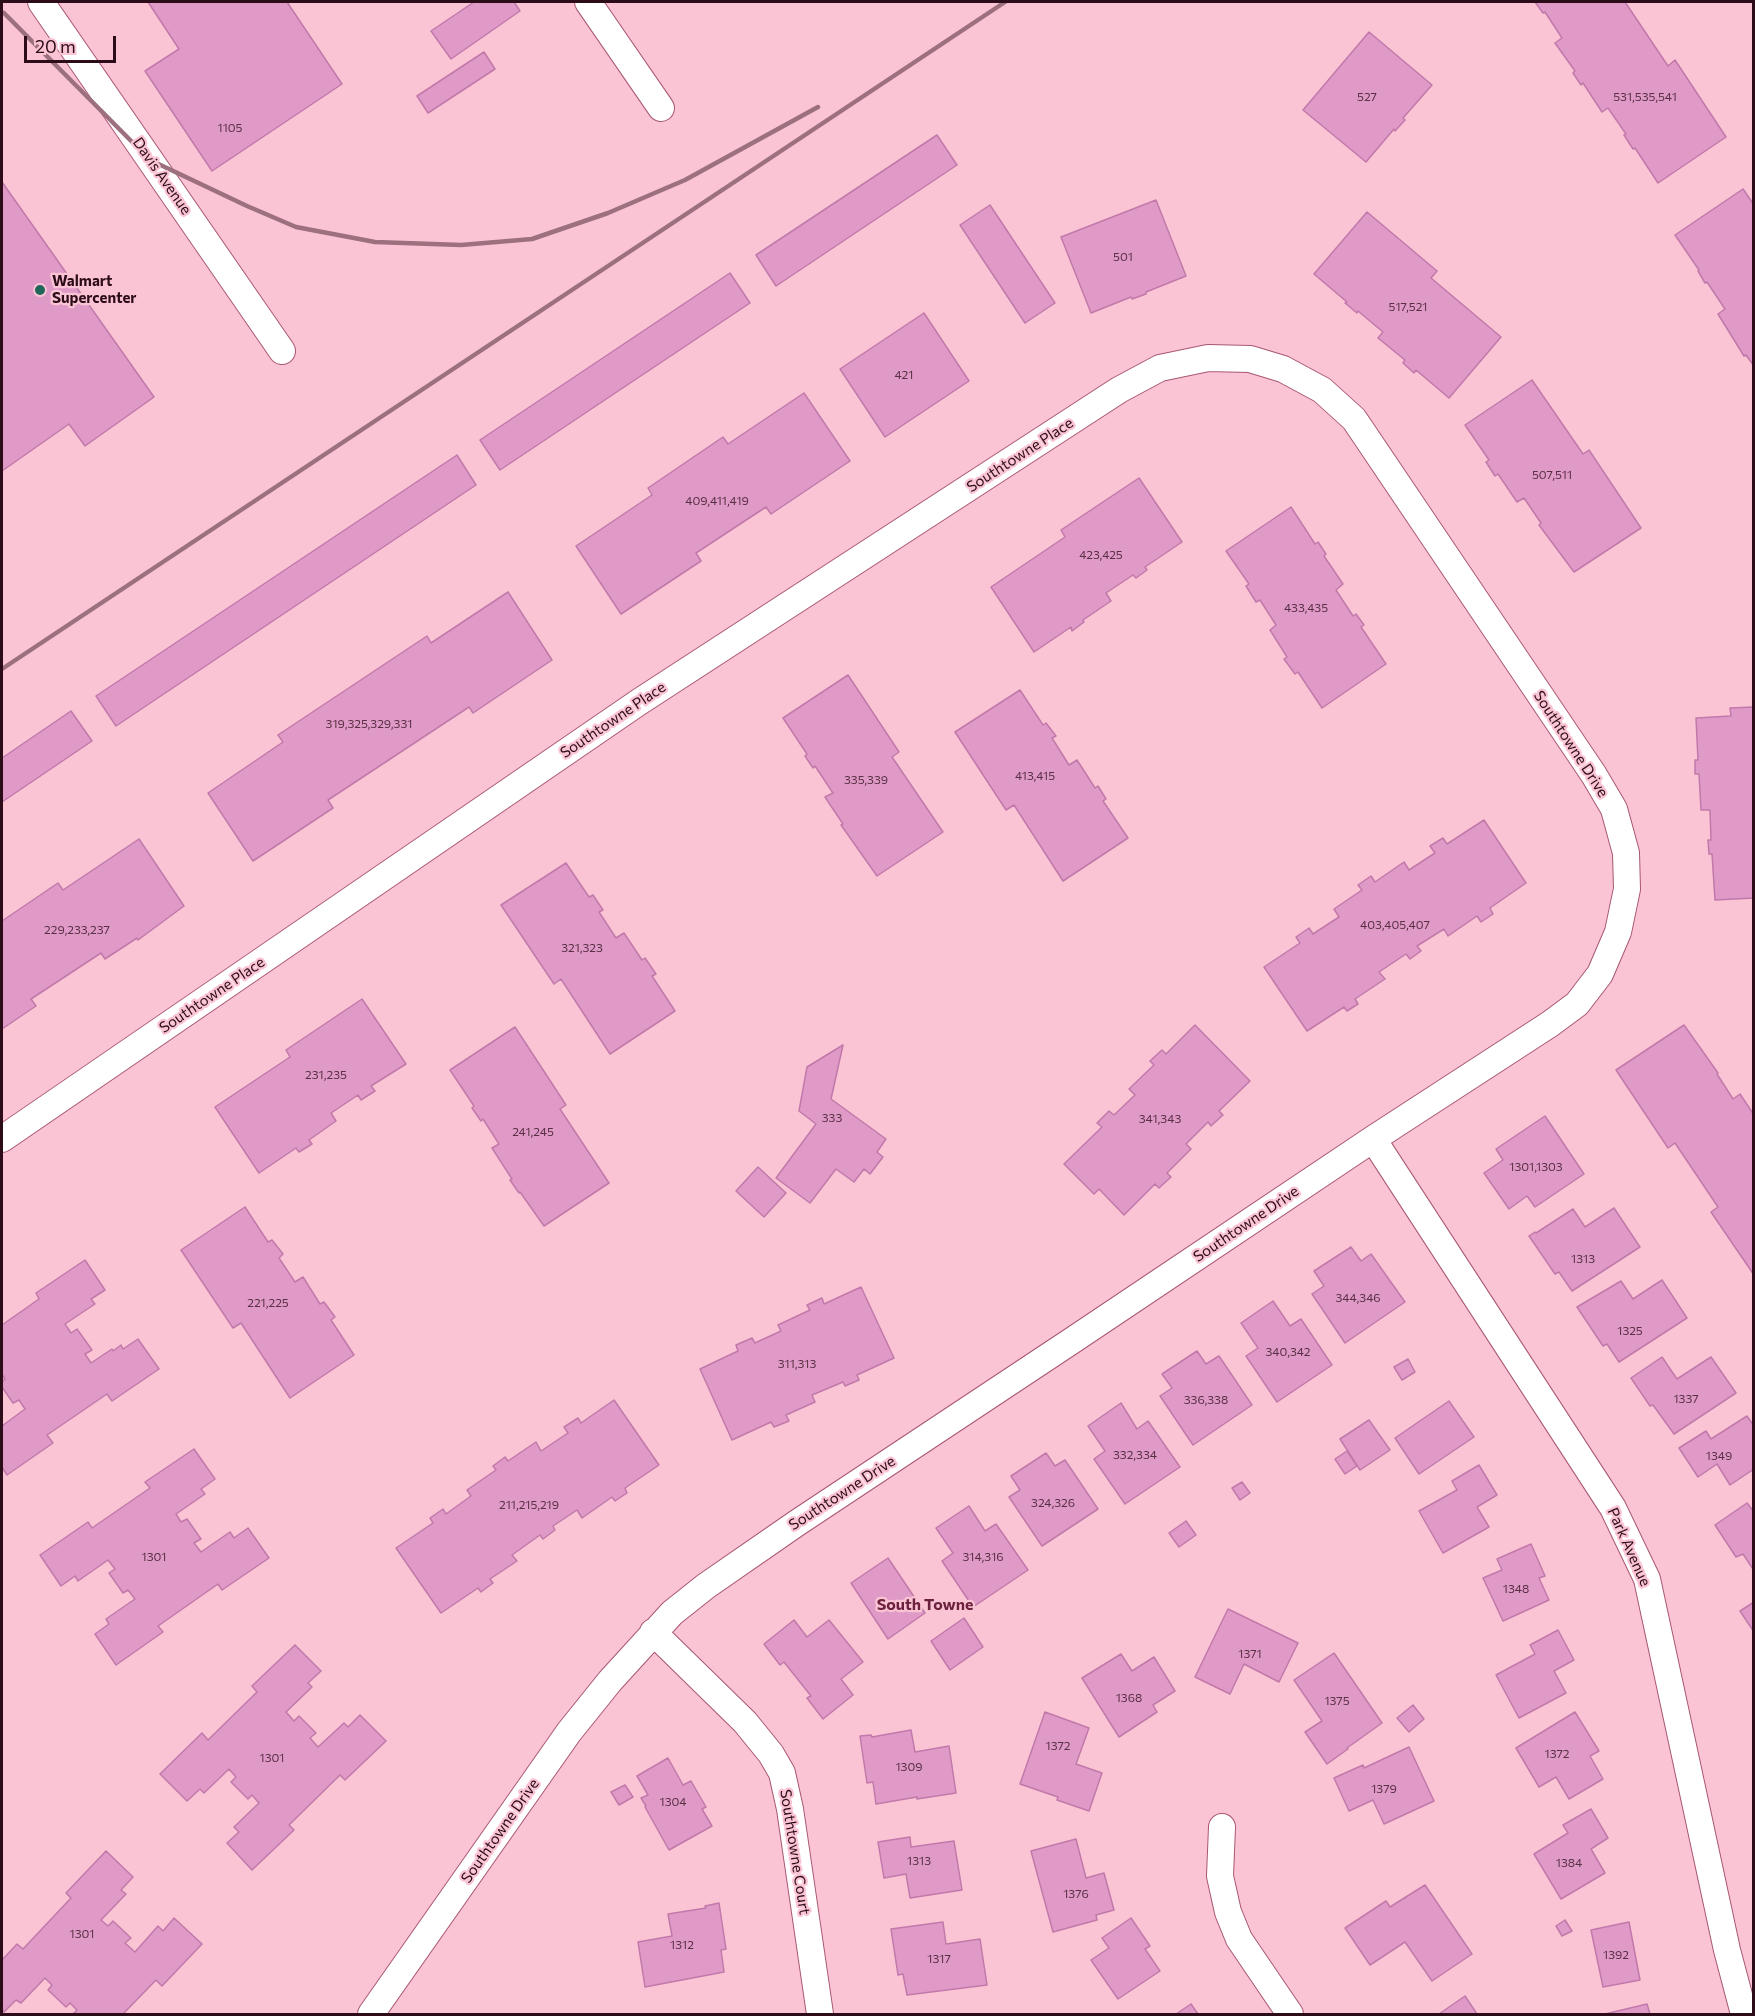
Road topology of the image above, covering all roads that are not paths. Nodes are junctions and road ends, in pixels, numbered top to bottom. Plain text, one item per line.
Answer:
1 (41, 2) edge
2 (588, 2) edge
3 (662, 108) dead end
4 (282, 351) dead end
5 (1250, 359) joint
6 (2, 1139) edge
7 (1373, 1139) junction
8 (653, 1632) junction
9 (1222, 1827) dead end
10 (371, 2014) edge
11 (820, 2014) edge
12 (1290, 2014) edge
13 (1744, 2014) edge

1 - 4 street, Davis Avenue
2 - 3 street
5 - 6 street, Southtowne Place
5 - 7 street, Southtowne Drive
7 - 8 street, Southtowne Drive
7 - 13 street, Park Avenue
8 - 10 street, Southtowne Drive
8 - 11 street, Southtowne Court
9 - 12 street

